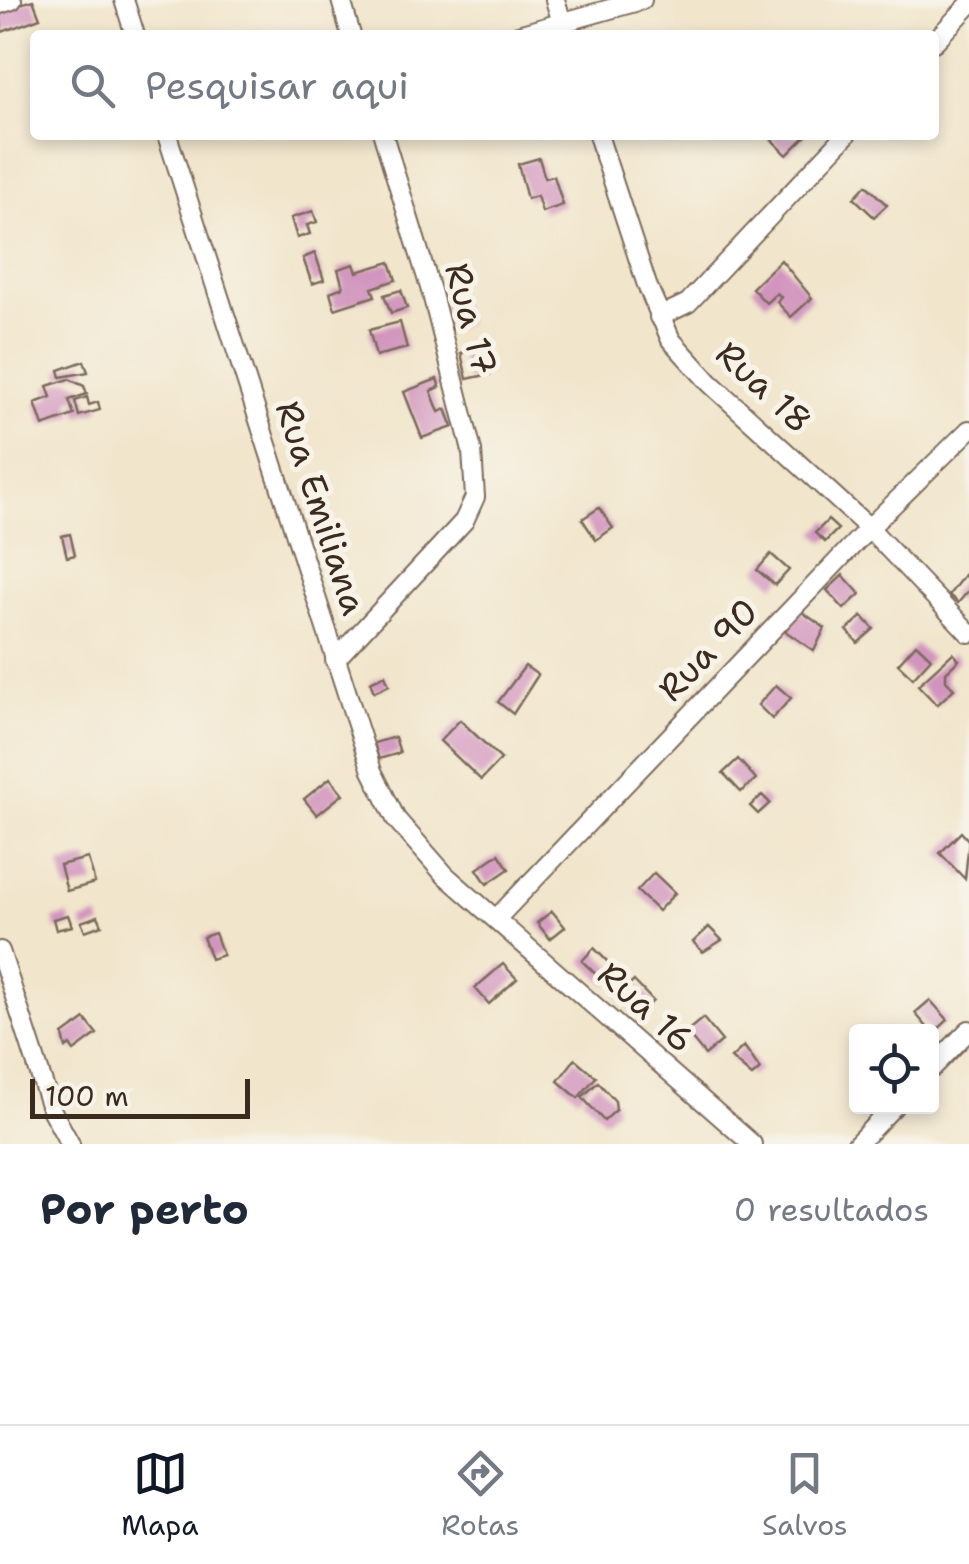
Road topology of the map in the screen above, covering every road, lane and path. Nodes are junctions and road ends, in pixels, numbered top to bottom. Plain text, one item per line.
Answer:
1 (12, 0) edge
2 (124, 0) edge
3 (340, 0) edge
4 (555, 0) edge
5 (642, 0) edge
6 (0, 4) edge
7 (969, 5) edge
8 (564, 28) edge
9 (133, 30) edge
10 (350, 30) edge
11 (939, 37) edge
12 (169, 140) edge
13 (384, 140) edge
14 (600, 140) edge
15 (841, 140) edge
16 (659, 317) junction
17 (969, 430) edge
18 (869, 528) junction
19 (969, 633) edge
20 (335, 660) junction
21 (497, 918) junction
22 (0, 951) edge
23 (969, 1030) edge
24 (939, 1061) edge
25 (886, 1114) edge
26 (70, 1144) edge
27 (752, 1144) edge
28 (857, 1144) edge

1 - 6 street
2 - 9 street
3 - 10 street
4 - 8 street
5 - 8 street
7 - 11 street
12 - 20 street, Rua Emiliana
13 - 20 street, Rua 17
14 - 16 street, Rua 18
15 - 16 street
16 - 18 street, Rua 18
17 - 18 street, Rua 90
18 - 19 street, Rua 18
18 - 21 street, Rua 90
20 - 21 street, Rua Emiliana
21 - 27 street, Rua 16
22 - 26 street
23 - 24 street
25 - 28 street

